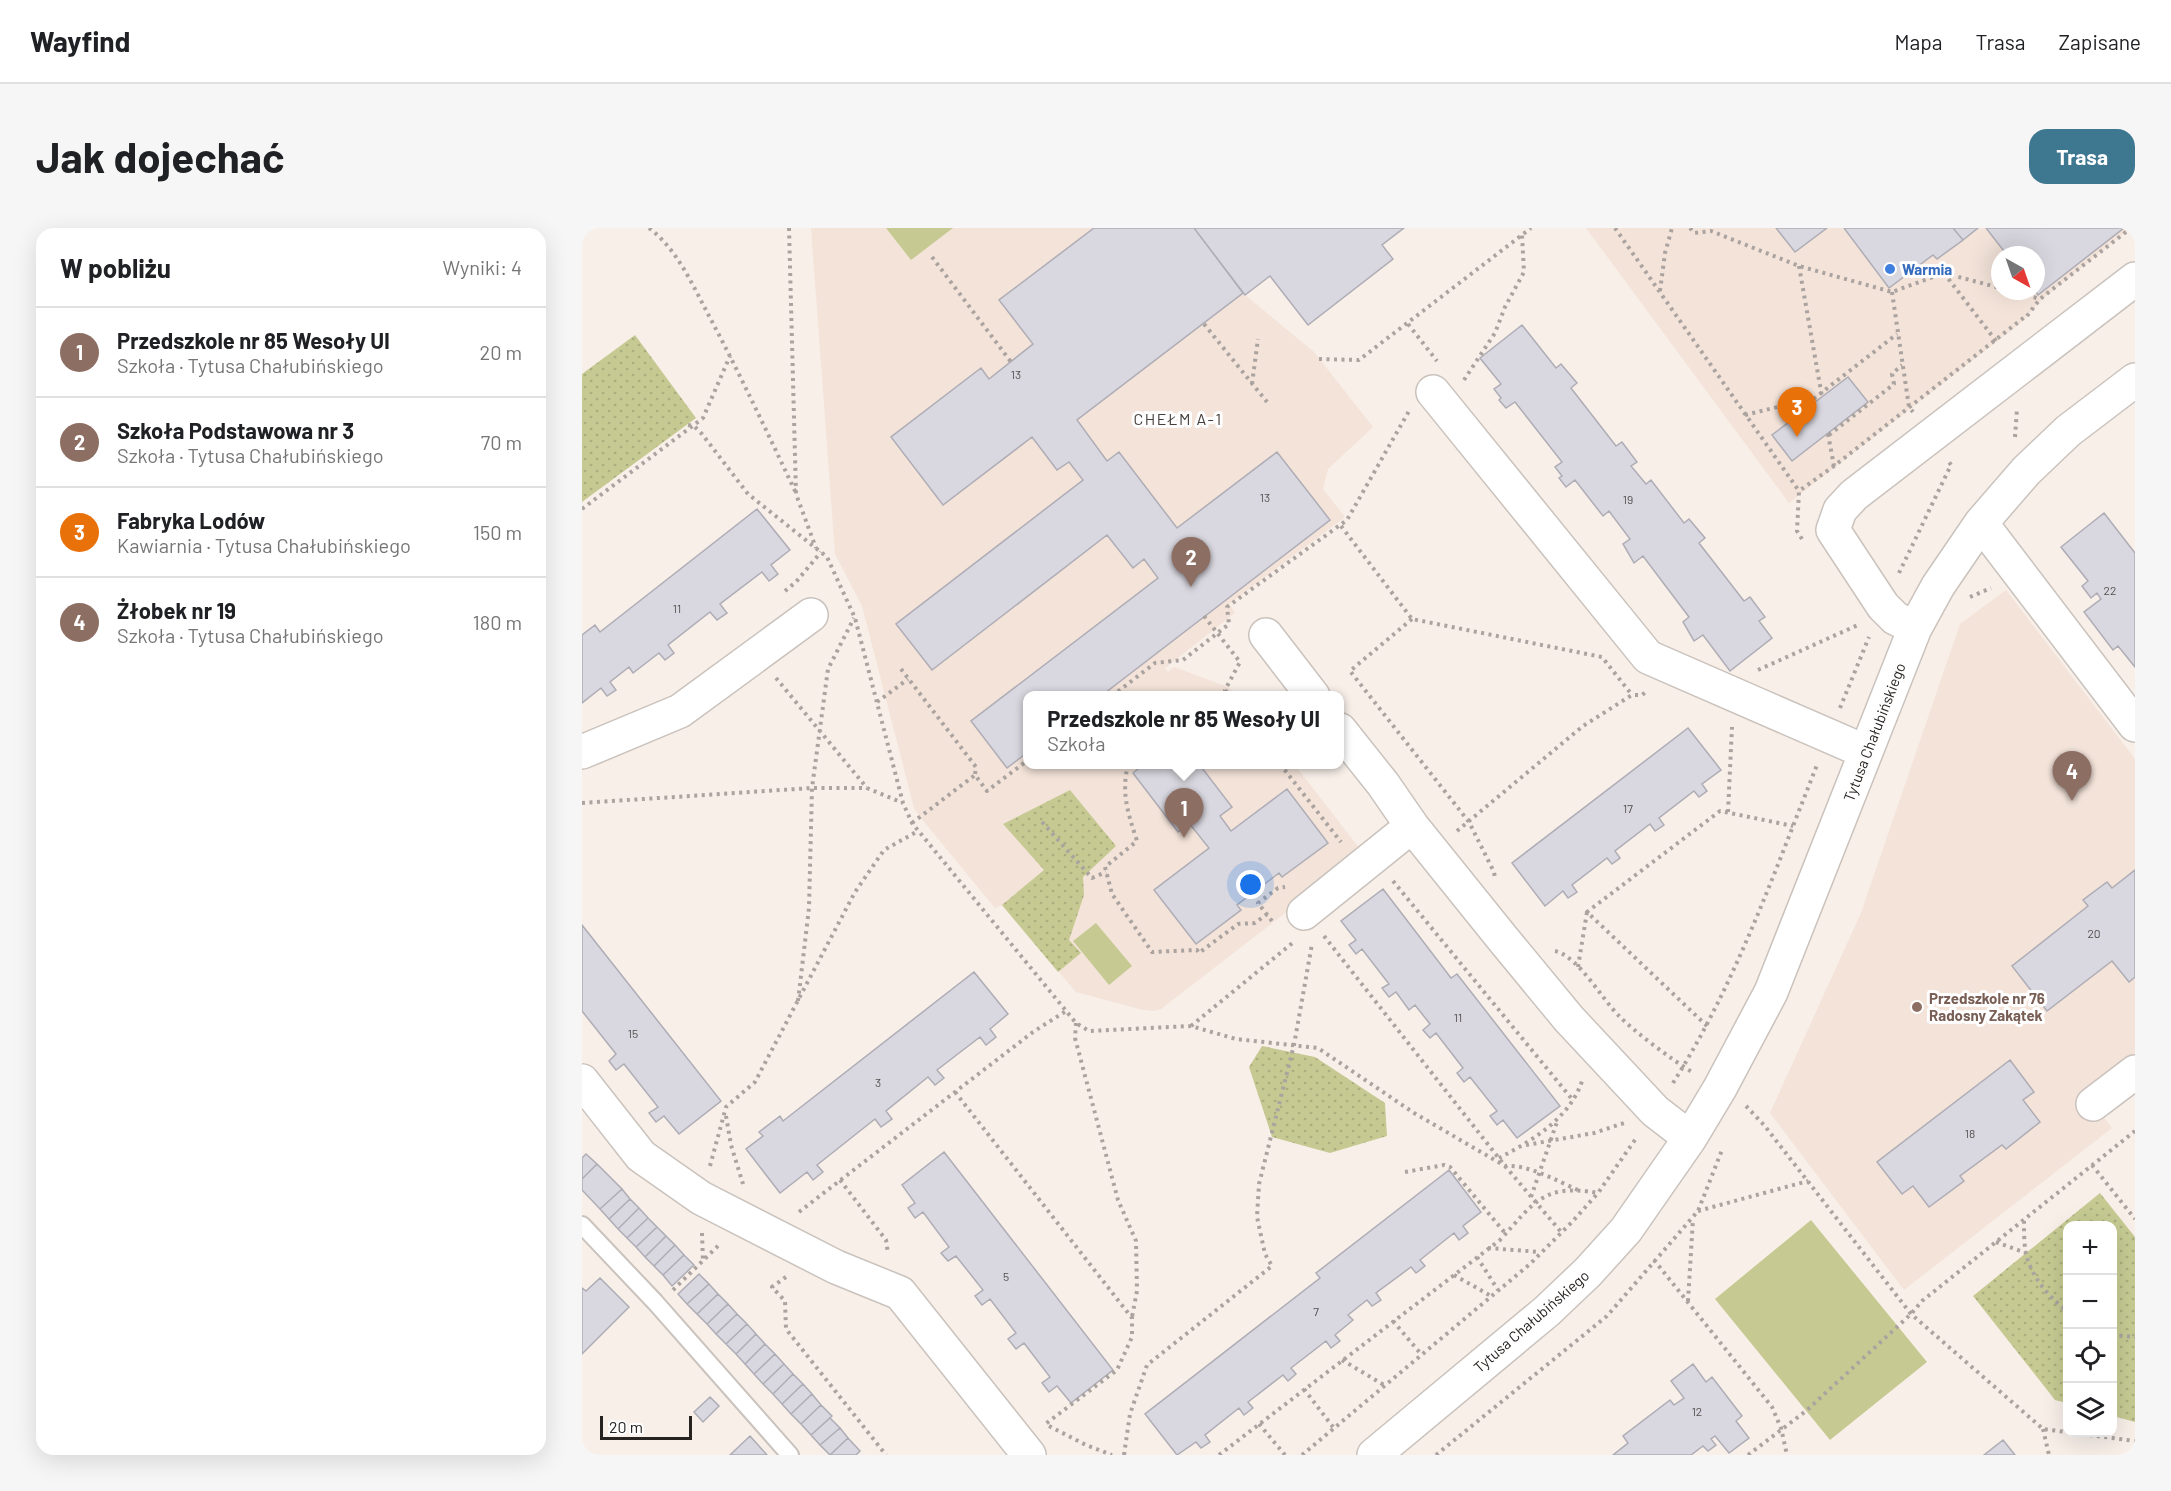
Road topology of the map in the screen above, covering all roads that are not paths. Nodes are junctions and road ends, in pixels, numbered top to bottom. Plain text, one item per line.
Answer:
1 (2135, 279) edge
2 (2135, 380) edge
3 (1446, 390) road end
4 (1981, 523) junction
5 (811, 615) dead end
6 (1915, 628) junction
7 (1266, 635) dead end
8 (1309, 691) edge
9 (2135, 725) edge
10 (1344, 735) edge
11 (582, 752) edge
12 (1866, 752) junction
13 (1412, 826) junction
14 (1300, 919) road end
15 (2135, 1071) edge
16 (582, 1081) edge
17 (2093, 1104) dead end
18 (1690, 1138) junction
19 (582, 1225) edge
20 (1024, 1449) edge
21 (790, 1455) edge
22 (1374, 1455) edge

1 - 6 street
2 - 4 street, Tytusa Chałubińskiego
3 - 12 street
4 - 6 street, Tytusa Chałubińskiego
4 - 9 street
5 - 11 street
6 - 12 street, Tytusa Chałubińskiego
7 - 8 street
10 - 13 street
12 - 18 street, Tytusa Chałubińskiego
13 - 14 street
13 - 18 street
15 - 17 street
16 - 20 street
18 - 22 street, Tytusa Chałubińskiego
19 - 21 lane

